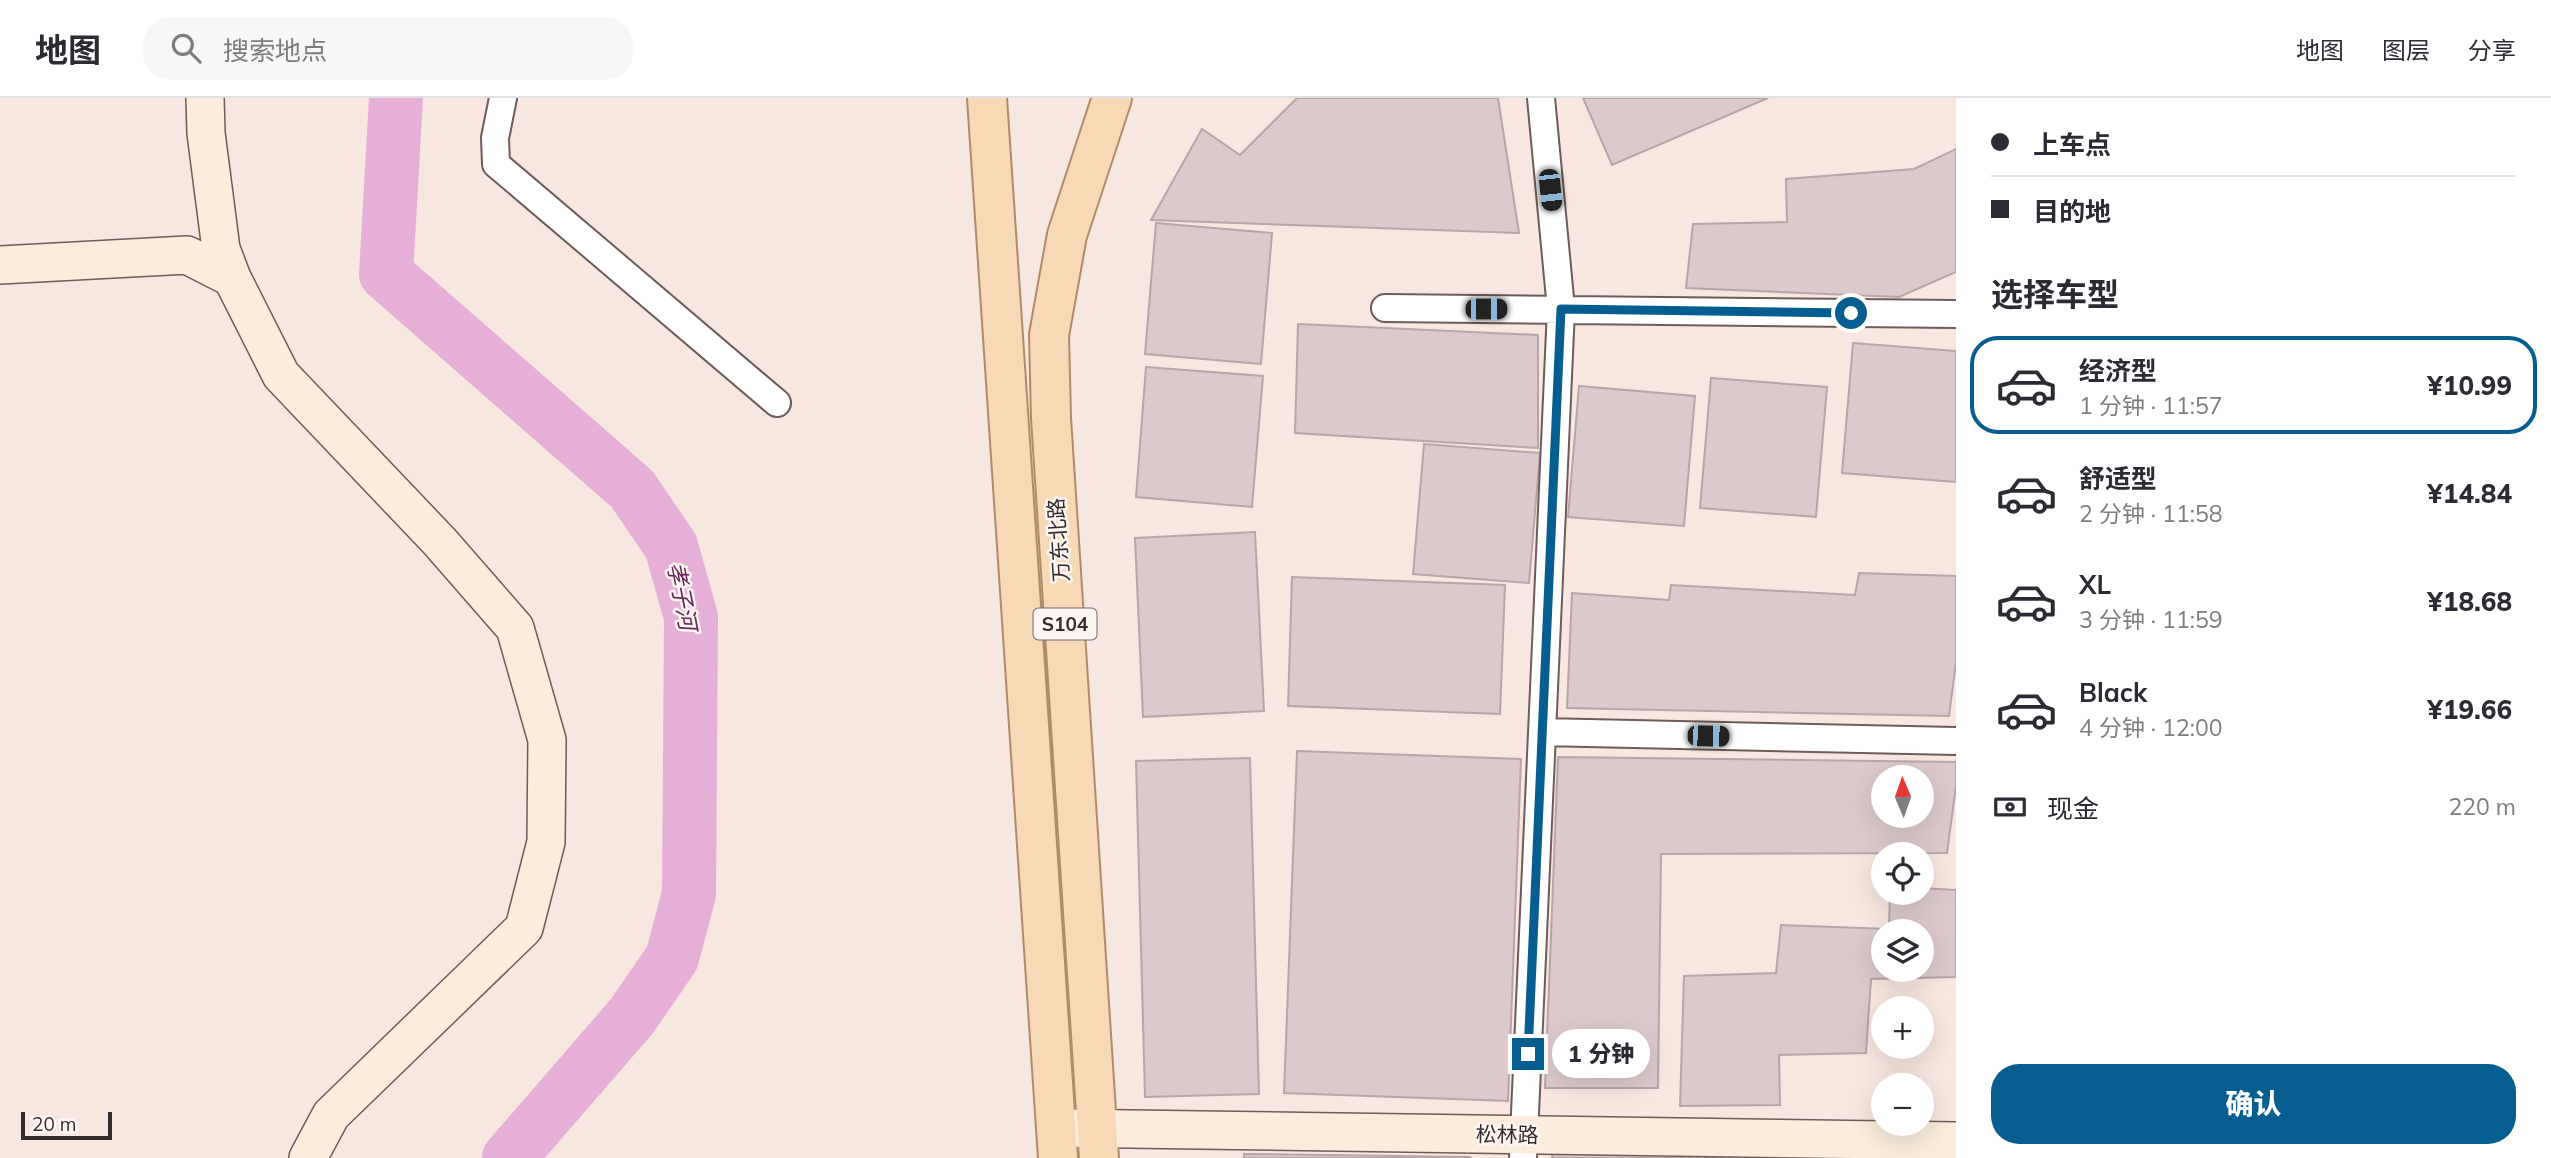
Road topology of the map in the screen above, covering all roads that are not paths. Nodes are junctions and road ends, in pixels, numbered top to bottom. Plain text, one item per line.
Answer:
1 (205, 98) edge
2 (503, 98) edge
3 (987, 98) edge
4 (1112, 98) edge
5 (1541, 98) edge
6 (0, 265) edge
7 (232, 278) junction
8 (1385, 308) dead end
9 (1561, 309) junction
10 (1956, 314) edge
11 (777, 403) dead end
12 (1542, 732) junction
13 (1956, 741) edge
14 (1956, 1141) edge
15 (1058, 1143) edge
16 (1099, 1143) edge
17 (1524, 1146) edge
18 (308, 1158) edge

1 - 7 street
2 - 11 street
3 - 15 main road, 万东北路 / S104
4 - 16 main road, 万东北路 / S104
5 - 9 street
6 - 7 street
7 - 18 street
8 - 9 street
9 - 10 street
9 - 12 street
12 - 13 street
12 - 17 street
14 - 17 street, 松林路
15 - 16 street, 松林路
16 - 17 street, 松林路

